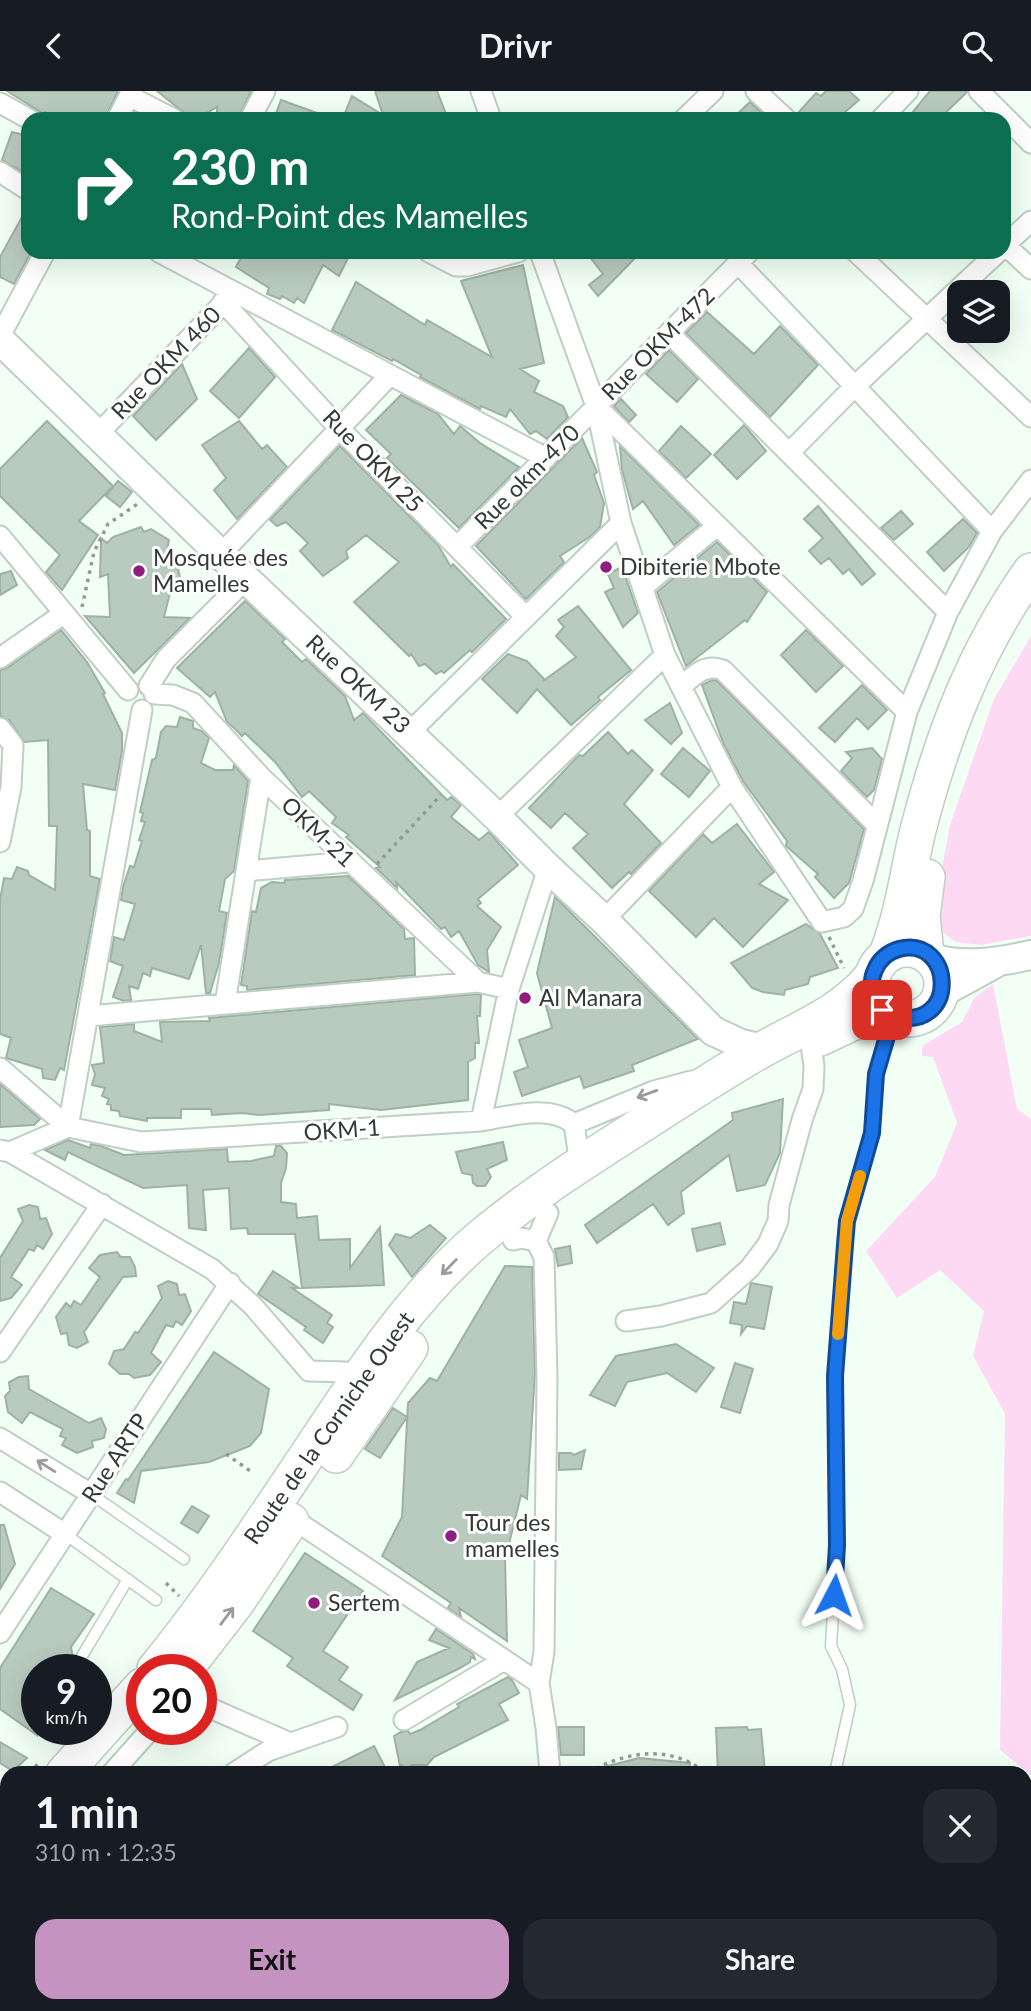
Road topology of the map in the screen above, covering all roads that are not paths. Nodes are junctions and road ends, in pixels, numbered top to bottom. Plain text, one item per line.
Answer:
1 (265, 91) edge
2 (481, 91) edge
3 (713, 91) edge
4 (755, 91) edge
5 (908, 91) edge
6 (979, 91) edge
7 (130, 93) edge
8 (0, 103) edge
9 (120, 112) edge
10 (161, 112) edge
11 (254, 112) edge
12 (488, 112) edge
13 (691, 112) edge
14 (778, 112) edge
15 (888, 112) edge
16 (1000, 112) edge
17 (21, 115) edge
18 (1011, 123) edge
19 (1031, 143) edge
20 (0, 172) edge
21 (21, 186) edge
22 (1031, 221) edge
23 (1011, 240) edge
24 (1011, 253) edge
25 (42, 259) edge
26 (170, 259) edge
27 (442, 259) edge
28 (492, 259) edge
29 (543, 259) edge
30 (742, 259) edge
31 (746, 259) edge
32 (863, 259) edge
33 (991, 259) edge
34 (1031, 269) edge
35 (229, 297) junction
36 (927, 320) junction
37 (669, 333) junction
38 (0, 338) edge
39 (390, 375) junction
40 (855, 386) junction
41 (596, 407) junction
42 (1031, 417) edge
43 (340, 429) junction
44 (97, 434) junction
45 (789, 453) junction
46 (546, 458) junction
47 (1031, 480) edge
48 (621, 523) junction
49 (717, 526) junction
50 (992, 531) junction
51 (0, 536) edge
52 (457, 547) junction
53 (221, 554) junction
54 (1031, 571) edge
55 (246, 579) junction
56 (643, 587) junction
57 (1031, 604) edge
58 (948, 612) junction
59 (526, 617) junction
60 (67, 619) junction
61 (665, 655) junction
62 (0, 659) edge
63 (681, 687) junction
64 (128, 690) junction
65 (151, 690) junction
66 (142, 710) junction
67 (907, 712) junction
68 (0, 728) edge
69 (409, 733) junction
70 (261, 777) junction
71 (5, 786) edge
72 (732, 787) junction
73 (497, 817) junction
74 (876, 824) junction
75 (0, 842) edge
76 (348, 862) junction
77 (548, 869) junction
78 (246, 871) junction
79 (604, 920) junction
80 (1031, 955) edge
81 (929, 956) junction
82 (997, 963) junction
83 (870, 976) junction
84 (478, 982) junction
85 (509, 989) junction
86 (941, 993) junction
87 (225, 1004) junction
88 (89, 1016) junction
89 (893, 1016) junction
90 (713, 1031) junction
91 (811, 1045) junction
92 (764, 1049) junction
93 (0, 1067) edge
94 (706, 1083) junction
95 (481, 1121) junction
96 (574, 1124) junction
97 (68, 1127) junction
98 (5, 1151) edge
99 (580, 1164) junction
100 (102, 1204) junction
101 (532, 1231) junction
102 (230, 1283) junction
103 (626, 1321) dead end
104 (0, 1352) edge
105 (356, 1382) junction
106 (0, 1438) edge
107 (0, 1492) edge
108 (91, 1494) junction
109 (293, 1519) junction
110 (65, 1534) junction
111 (184, 1559) dead end
112 (128, 1579) junction
113 (156, 1599) dead end
114 (0, 1633) edge
115 (83, 1654) edge
116 (166, 1654) edge
117 (197, 1654) edge
118 (504, 1660) junction
119 (539, 1683) junction
120 (126, 1704) edge
121 (217, 1711) edge
122 (404, 1720) dead end
123 (337, 1727) dead end
124 (126, 1737) edge
125 (290, 1743) junction
126 (137, 1745) edge
127 (70, 1766) edge
128 (98, 1766) edge
129 (118, 1766) edge
130 (245, 1766) edge
131 (550, 1766) edge
132 (837, 1766) edge

1 - 11 street
2 - 12 street
3 - 13 street
4 - 14 street
5 - 15 street
6 - 16 street
7 - 9 street
7 - 10 street
8 - 17 street
18 - 19 street
20 - 21 street
22 - 23 street
24 - 34 street
25 - 38 street
26 - 35 street
27 - 28 street
29 - 41 street
30 - 37 street, Rue OKM-472
31 - 40 street
32 - 36 street
33 - 36 street
35 - 39 street
35 - 43 street, Rue OKM 25
35 - 44 street, Rue OKM 460
36 - 40 street
36 - 42 street
37 - 41 street, Rue OKM-472
37 - 45 street
38 - 44 street, Rue OKM 23
39 - 43 street
39 - 46 street
40 - 45 street
40 - 50 street
41 - 46 street, Rue okm-470
41 - 48 street
41 - 49 street
43 - 52 street, Rue OKM 25
43 - 53 street
44 - 53 street, Rue OKM 23
45 - 58 street
46 - 52 street, Rue okm-470
47 - 50 street
48 - 56 street
48 - 59 street
49 - 56 street
49 - 67 street
50 - 58 street
51 - 60 street
52 - 59 street, Rue OKM 25
53 - 55 street, Rue OKM 23
54 - 83 highway
55 - 65 street
55 - 69 street, Rue OKM 23
56 - 61 street
57 - 81 highway
58 - 67 street
59 - 69 street
60 - 62 street
60 - 64 street
61 - 63 street
61 - 73 street
63 - 72 street
63 - 74 street
64 - 65 street
64 - 66 street
65 - 66 street
65 - 70 street, OKM-21
66 - 88 street
67 - 74 street
68 - 71 street
69 - 73 street, Rue OKM 23
70 - 76 street, OKM-21
70 - 78 street
71 - 75 street
72 - 74 street
72 - 79 street
73 - 77 street, Rue OKM 23
76 - 78 street
76 - 84 street, OKM-21
77 - 79 street, Rue OKM 23
77 - 85 street
78 - 87 street
79 - 90 street, Rue OKM 23
80 - 82 street
81 - 82 street
81 - 83 highway
81 - 86 highway
82 - 86 street
83 - 89 highway
83 - 92 highway, Route de la Corniche Ouest
84 - 85 street
84 - 87 street
85 - 95 street
86 - 89 highway
87 - 88 street
88 - 97 street
89 - 91 highway, Route de la Corniche Ouest
89 - 132 lane
90 - 92 street
90 - 94 street
91 - 101 highway, Route de la Corniche Ouest
91 - 103 street
92 - 94 highway, Route de la Corniche Ouest
93 - 97 street
94 -> 96 street
94 - 99 highway, Route de la Corniche Ouest
95 - 96 street, OKM-1
95 - 97 street, OKM-1
96 - 99 street
97 - 98 street
98 - 100 street
99 -> 105 highway, Route de la Corniche Ouest
100 - 102 street
100 - 104 street
101 - 109 highway, Route de la Corniche Ouest
101 - 119 street
102 - 105 street
102 - 108 street, Rue ARTP
105 - 116 highway, Route de la Corniche Ouest
108 -> 106 street
107 - 110 street
108 - 110 street, Rue ARTP
108 - 111 lane
117 -> 109 highway, Route de la Corniche Ouest
109 - 118 street
110 - 112 lane
110 - 114 street, Rue ARTP
112 - 113 lane
112 - 115 lane
118 - 119 street
118 - 122 street
119 - 131 street
120 - 127 highway
121 - 125 street
123 - 125 street
124 - 128 highway
125 - 130 street
126 - 129 street

